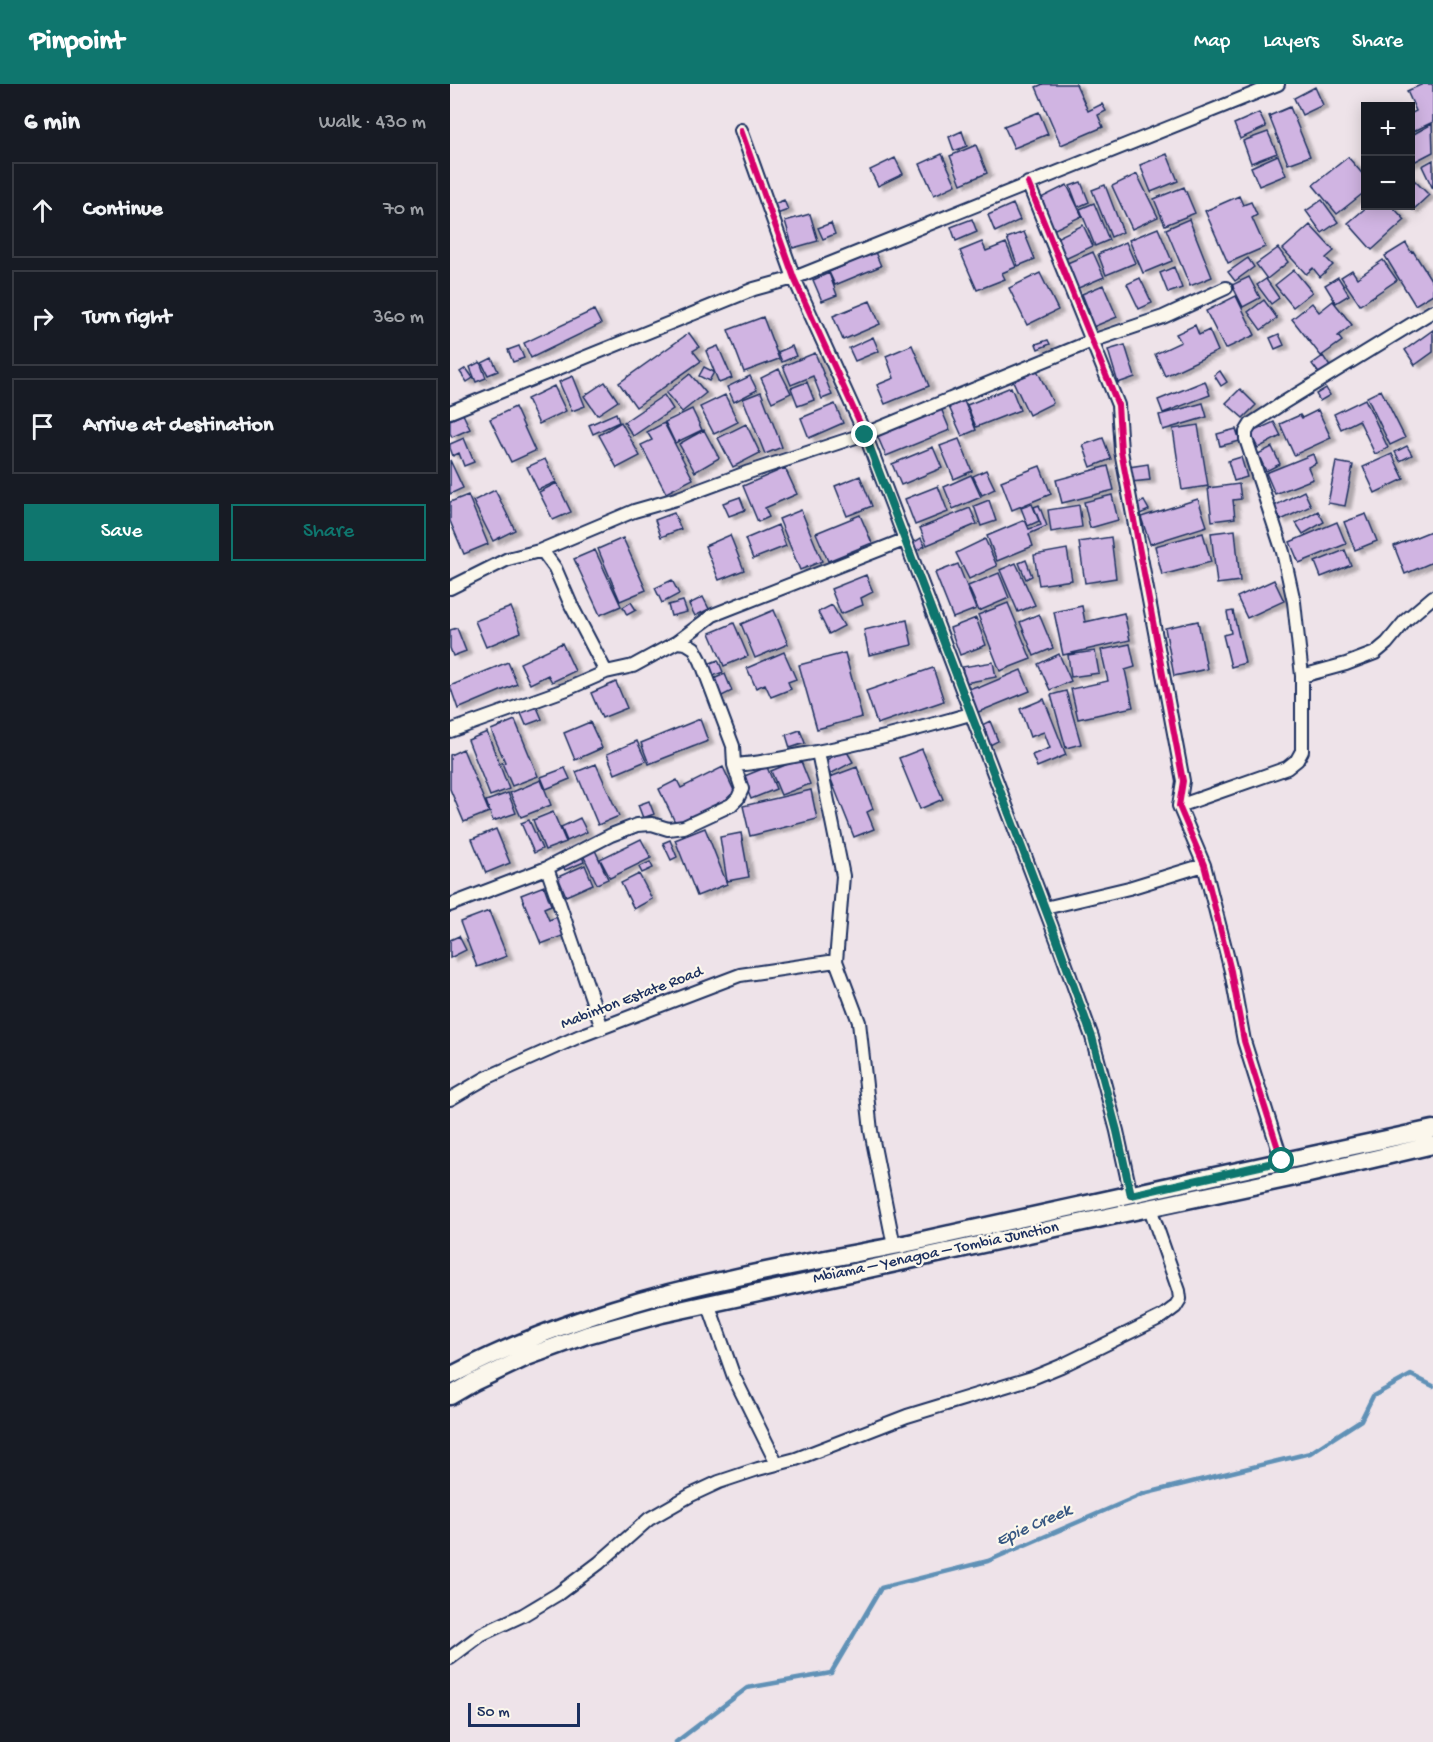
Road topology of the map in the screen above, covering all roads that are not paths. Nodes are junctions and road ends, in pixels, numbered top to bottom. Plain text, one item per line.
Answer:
1 (1278, 84) edge
2 (741, 130) dead end
3 (1028, 183) junction
4 (794, 278) junction
5 (1226, 288) dead end
6 (1433, 311) edge
7 (1092, 341) junction
8 (450, 412) edge
9 (865, 435) junction
10 (904, 540) junction
11 (539, 551) junction
12 (450, 588) edge
13 (1433, 597) edge
14 (677, 642) junction
15 (606, 672) junction
16 (1302, 676) junction
17 (970, 714) junction
18 (450, 731) edge
19 (818, 752) junction
20 (734, 765) junction
21 (1179, 806) junction
22 (1204, 865) junction
23 (547, 868) junction
24 (450, 906) edge
25 (1045, 908) junction
26 (836, 961) junction
27 (602, 1028) junction
28 (450, 1099) edge
29 (1433, 1129) edge
30 (1433, 1145) edge
31 (1282, 1161) junction
32 (1131, 1195) junction
33 (1150, 1208) junction
34 (894, 1246) junction
35 (708, 1303) junction
36 (450, 1376) edge
37 (450, 1396) edge
38 (777, 1464) junction
39 (450, 1658) edge

1 - 3 street
2 - 4 street
3 - 4 street
3 - 7 street
4 - 8 street
4 - 9 street
5 - 7 street
6 - 16 street
7 - 9 street
7 - 21 street
9 - 10 street
9 - 11 street
10 - 14 street
10 - 17 street
11 - 12 street
11 - 15 street
13 - 16 street
14 - 15 street
14 - 20 street
15 - 18 street
16 - 21 street
17 - 19 street
17 - 25 street
19 - 20 street
19 - 26 street
20 - 23 street
21 - 22 street
22 - 25 street
22 - 31 street
23 - 24 street
23 - 27 street
25 - 32 street
26 - 27 street, Mabinton Estate Road
26 - 34 street
27 - 28 street, Mabinton Estate Road
29 - 31 main road, Mbiama – Yenagoa – Tombia Junction
30 - 33 main road, Mbiama – Yenagoa – Tombia Junction
31 - 32 main road, Mbiama – Yenagoa – Tombia Junction
32 - 34 main road, Mbiama – Yenagoa – Tombia Junction
33 - 35 main road, Mbiama – Yenagoa – Tombia Junction
33 - 38 street
34 - 36 main road, Mbiama – Yenagoa – Tombia Junction
35 - 37 main road, Mbiama – Yenagoa – Tombia Junction
35 - 38 street
38 - 39 street

